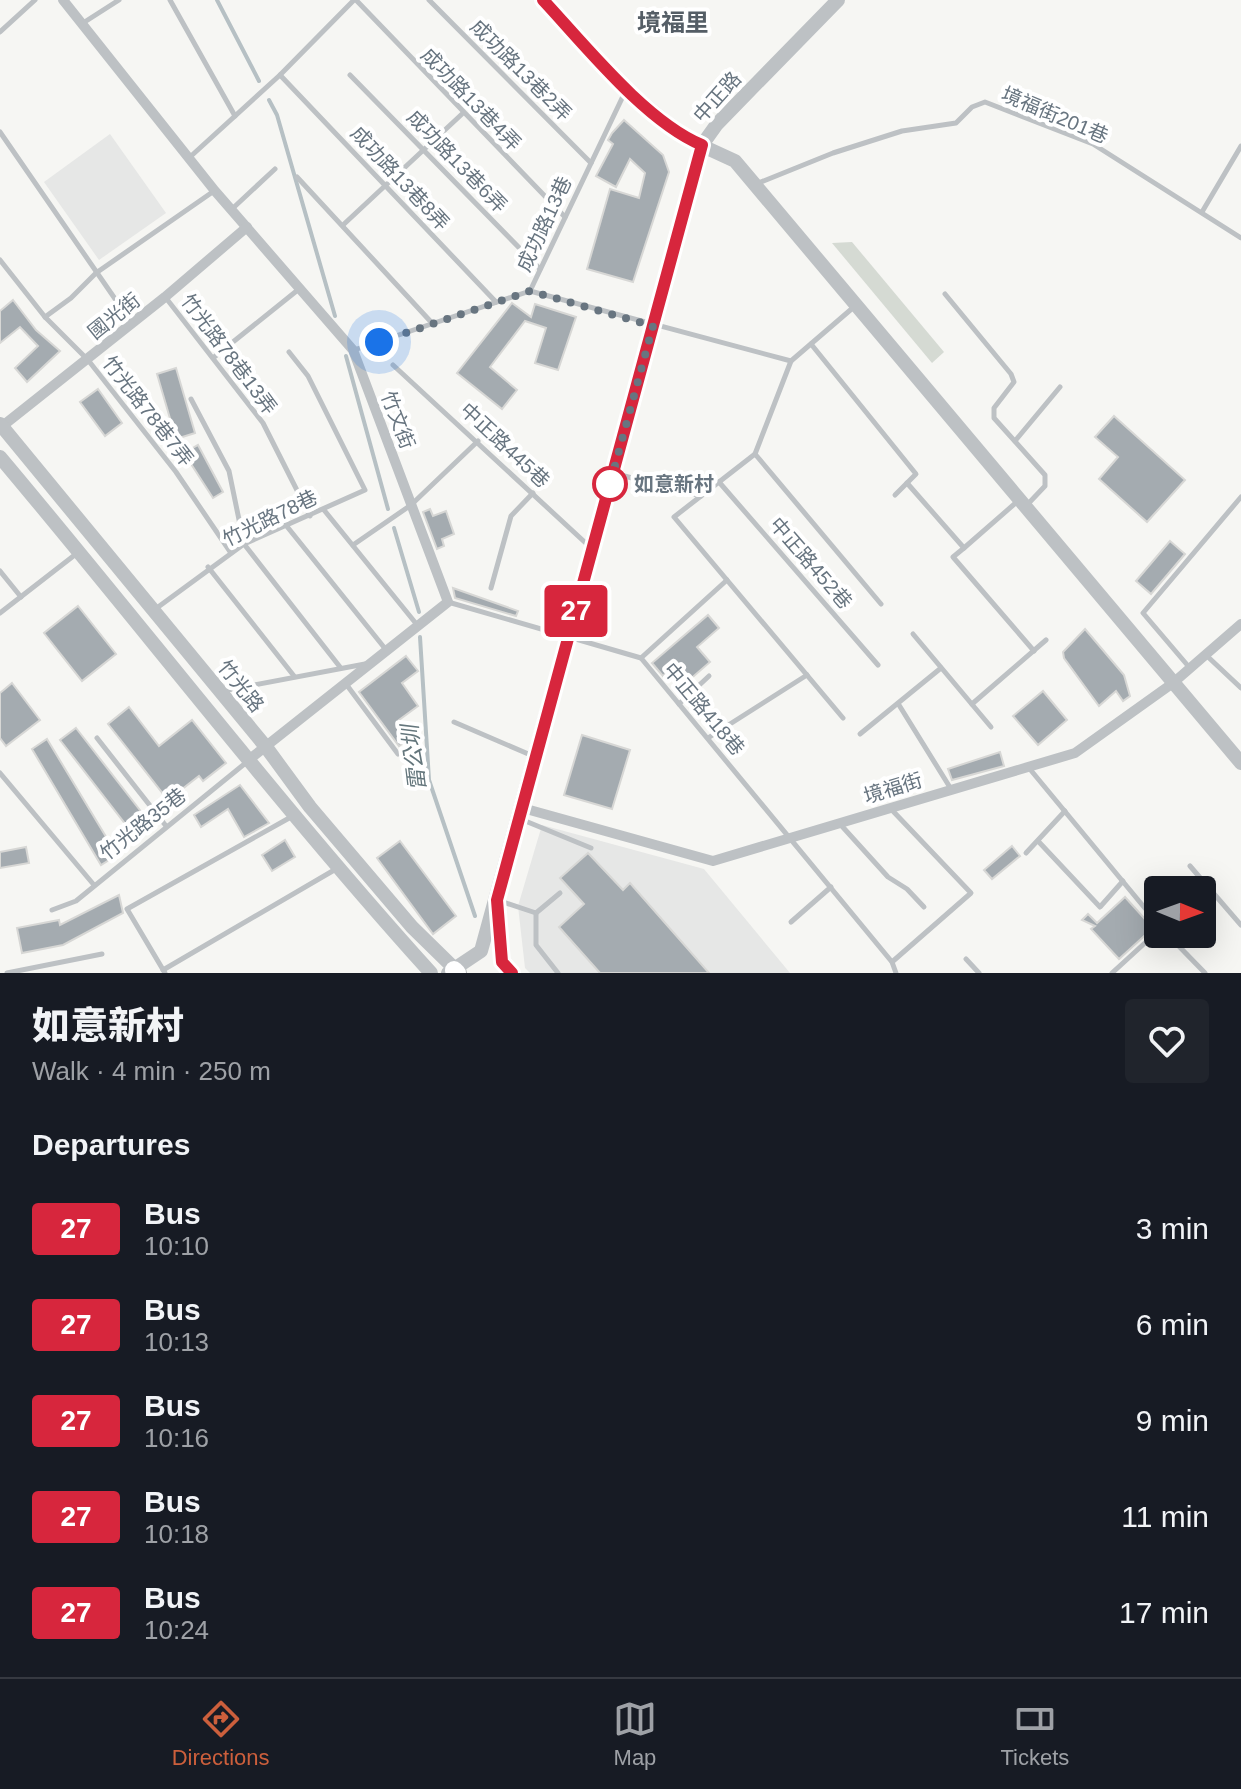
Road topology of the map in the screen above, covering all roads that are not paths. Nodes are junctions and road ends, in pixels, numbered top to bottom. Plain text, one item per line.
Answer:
1 (35, 0) edge
2 (63, 0) edge
3 (119, 0) edge
4 (170, 0) edge
5 (355, 0) edge
6 (429, 0) edge
7 (543, 0) edge
8 (838, 0) edge
9 (83, 23) junction
10 (0, 32) edge
11 (280, 75) junction
12 (350, 75) dead end
13 (626, 89) junction
14 (462, 114) junction
15 (235, 116) junction
16 (0, 132) edge
17 (702, 145) junction
18 (1241, 146) edge
19 (424, 151) junction
20 (188, 159) junction
21 (591, 163) junction
22 (275, 169) dead end
23 (297, 177) dead end
24 (755, 184) junction
25 (386, 187) junction
26 (215, 191) junction
27 (231, 210) junction
28 (1202, 212) junction
29 (565, 217) junction
30 (343, 225) junction
31 (247, 227) junction
32 (1241, 238) edge
33 (0, 260) edge
34 (540, 269) junction
35 (96, 273) junction
36 (300, 289) junction
37 (530, 291) junction
38 (945, 294) dead end
39 (165, 297) junction
40 (496, 302) junction
41 (856, 305) junction
42 (45, 317) junction
43 (132, 324) junction
44 (432, 324) junction
45 (653, 326) junction
46 (811, 344) junction
47 (353, 350) junction
48 (289, 352) dead end
49 (213, 358) junction
50 (88, 360) junction
51 (791, 361) junction
52 (393, 365) dead end
53 (1060, 387) dead end
54 (191, 399) dead end
55 (1, 427) edge
56 (478, 441) junction
57 (1015, 441) junction
58 (755, 454) junction
59 (0, 457) edge
60 (613, 473) junction
61 (719, 482) junction
62 (907, 483) junction
63 (533, 493) junction
64 (895, 495) dead end
65 (701, 496) junction
66 (1241, 497) edge
67 (1023, 503) junction
68 (411, 505) junction
69 (324, 510) junction
70 (310, 516) junction
71 (285, 524) junction
72 (244, 544) junction
73 (353, 545) junction
74 (964, 548) junction
75 (592, 549) junction
76 (80, 551) junction
77 (231, 553) junction
78 (208, 567) junction
79 (0, 571) edge
80 (727, 580) junction
81 (491, 588) dead end
82 (21, 597) junction
83 (448, 602) junction
84 (881, 604) dead end
85 (154, 610) junction
86 (0, 613) edge
87 (1241, 624) edge
88 (418, 626) junction
89 (913, 634) dead end
90 (569, 639) junction
91 (1046, 640) dead end
92 (387, 651) junction
93 (1034, 651) junction
94 (1205, 655) junction
95 (641, 658) junction
96 (370, 663) junction
97 (878, 665) dead end
98 (340, 667) junction
99 (941, 668) junction
100 (1190, 668) junction
101 (807, 675) junction
102 (294, 676) junction
103 (709, 676) dead end
104 (346, 683) junction
105 (1173, 683) junction
106 (1241, 688) edge
107 (219, 691) junction
108 (679, 704) junction
109 (972, 704) junction
110 (899, 705) junction
111 (843, 718) dead end
112 (454, 722) dead end
113 (991, 727) dead end
114 (860, 734) dead end
115 (97, 738) dead end
116 (708, 738) junction
117 (266, 747) junction
118 (398, 754) dead end
119 (534, 756) junction
120 (251, 758) junction
121 (1241, 763) edge
122 (1028, 767) junction
123 (0, 773) edge
124 (951, 790) junction
125 (890, 808) junction
126 (1065, 811) junction
127 (518, 813) junction
128 (296, 815) junction
129 (840, 823) junction
130 (166, 826) junction
131 (791, 838) junction
132 (1038, 841) junction
133 (591, 848) dead end
134 (1026, 853) dead end
135 (1190, 866) dead end
136 (337, 868) junction
137 (1123, 881) junction
138 (94, 885) junction
139 (831, 887) junction
140 (560, 893) dead end
141 (497, 900) junction
142 (924, 907) dead end
143 (1144, 907) edge
144 (52, 910) dead end
145 (536, 913) junction
146 (791, 922) dead end
147 (1241, 925) edge
148 (1144, 944) edge
149 (1181, 948) edge
150 (102, 954) dead end
151 (966, 959) dead end
152 (892, 962) junction
153 (164, 971) edge
154 (455, 972) edge
155 (7, 973) edge
156 (431, 973) edge
157 (512, 973) edge
158 (558, 973) edge
159 (896, 973) edge
160 (979, 973) edge
161 (1112, 973) edge
162 (1205, 973) edge

1 - 10 lane
2 - 9 street, 竹文街
3 - 9 lane
4 - 15 lane
5 - 11 lane
5 - 14 lane, 成功路13巷4弄
6 - 21 lane, 成功路13巷2弄
7 - 13 street
8 - 17 street, 中正路
9 - 20 street, 竹文街
11 - 15 lane
11 - 25 lane, 成功路13巷8弄
12 - 19 lane, 成功路13巷6弄
13 - 17 street
13 - 21 lane, 成功路13巷
14 - 19 lane
14 - 29 lane, 成功路13巷4弄
15 - 20 lane
16 - 35 lane
17 - 24 street
17 - 45 street, 中正路
18 - 28 lane
19 - 25 lane
19 - 34 lane, 成功路13巷6弄
20 - 26 street, 竹文街
21 - 29 lane, 成功路13巷
22 - 27 lane
23 - 30 lane
24 - 28 lane, 境福街201巷
24 - 41 street
25 - 30 lane
25 - 40 lane, 成功路13巷8弄
26 - 27 street, 竹文街
26 - 35 lane
27 - 31 street, 竹文街
28 - 32 lane, 境福街201巷
29 - 34 lane, 成功路13巷
30 - 44 lane
31 - 36 street, 竹文街
31 - 39 street, 國光街
33 - 42 lane, 竹光路78巷7弄
34 - 37 lane, 成功路13巷
35 - 42 lane
35 - 43 lane
36 - 47 street, 竹文街
36 - 49 lane
37 - 40 lane, 成功路13巷
37 - 45 lane
38 - 57 lane
39 - 43 street, 國光街
39 - 49 lane, 竹光路78巷13弄
40 - 44 lane, 成功路13巷
41 - 46 lane
41 - 67 street
42 - 50 lane, 竹光路78巷7弄
43 - 50 street, 國光街
44 - 47 lane, 成功路13巷
45 - 51 lane
45 - 60 street, 中正路
46 - 51 lane
46 - 62 lane
47 - 68 street, 竹文街
48 - 69 lane, 竹光路78巷
49 - 70 lane, 竹光路78巷13弄
50 - 55 street, 國光街
50 - 77 lane, 竹光路78巷7弄
51 - 58 lane
52 - 56 lane, 中正路445巷
53 - 57 lane
54 - 72 lane
55 - 85 street, 竹光路
56 - 63 lane, 中正路445巷
56 - 68 lane
57 - 67 lane
58 - 61 lane
58 - 84 lane
59 - 76 street, 竹光路
60 - 65 lane
60 - 75 street, 中正路
61 - 65 lane
61 - 97 lane, 中正路452巷
62 - 64 lane
62 - 74 lane
63 - 75 lane, 中正路445巷
63 - 81 lane
65 - 80 lane
66 - 100 lane
67 - 74 lane
67 - 105 street
68 - 73 lane
68 - 83 street, 竹文街
69 - 70 lane, 竹光路78巷
69 - 73 lane
70 - 71 lane, 竹光路78巷
71 - 72 lane, 竹光路78巷
71 - 92 lane
72 - 77 lane, 竹光路78巷
72 - 98 lane
73 - 88 lane
74 - 93 lane
75 - 90 street, 中正路
76 - 82 lane
76 - 120 street, 竹光路
77 - 78 lane, 竹光路78巷
78 - 85 lane, 竹光路78巷
78 - 102 lane
79 - 82 lane
80 - 95 lane
80 - 101 lane
82 - 86 lane
83 - 88 street
83 - 90 lane, 中正路418巷
85 - 107 street, 竹光路
87 - 94 street, 境福街
88 - 92 street
89 - 99 lane
90 - 95 lane, 中正路418巷
90 - 119 street, 中正路
91 - 93 lane
92 - 96 street
93 - 109 lane
94 - 100 street, 境福街
94 - 106 lane
95 - 108 lane, 中正路418巷
96 - 98 lane
96 - 104 street
98 - 102 lane
99 - 109 lane
99 - 110 lane
100 - 105 street, 境福街
101 - 111 lane
101 - 116 lane
102 - 107 lane
103 - 108 lane
104 - 117 street
104 - 118 lane
105 - 121 street
105 - 122 street, 境福街
107 - 117 street, 竹光路
108 - 116 lane, 中正路418巷
109 - 113 lane
110 - 114 lane
110 - 124 lane
112 - 119 lane
115 - 130 lane
116 - 131 lane, 中正路418巷
117 - 120 street
117 - 154 street, 竹光路
119 - 127 street, 中正路
120 - 128 street, 竹光路
120 - 130 lane, 竹光路35巷
122 - 124 street, 境福街
122 - 126 lane
123 - 138 lane
124 - 125 street, 境福街
125 - 129 street, 境福街
125 - 152 lane
126 - 132 lane
126 - 137 lane
127 - 131 street, 境福街
127 - 133 lane
127 - 141 street, 中正路
128 - 136 street, 竹光路
128 - 153 lane
129 - 131 street, 境福街
129 - 142 lane
130 - 138 lane, 竹光路35巷
131 - 139 lane, 中正路418巷
132 - 134 lane
132 - 137 lane
135 - 147 lane
136 - 153 lane
136 - 156 street, 竹光路
137 - 143 lane
138 - 144 lane, 竹光路35巷
139 - 146 lane
139 - 152 lane, 中正路418巷
140 - 145 lane
141 - 145 lane
141 - 154 street, 中正路
141 - 157 street
145 - 158 lane
148 - 161 lane
149 - 162 lane
150 - 155 lane
151 - 160 lane
152 - 159 lane, 中正路418巷

